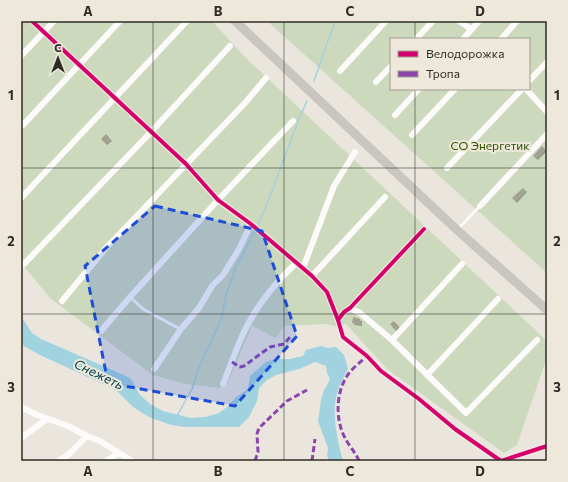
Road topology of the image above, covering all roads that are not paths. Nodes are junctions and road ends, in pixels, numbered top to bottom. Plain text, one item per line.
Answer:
1 (32, 21) edge
2 (54, 21) edge
3 (120, 21) edge
4 (187, 21) edge
5 (386, 21) edge
6 (433, 21) edge
7 (459, 21) edge
8 (479, 21) edge
9 (517, 21) edge
10 (241, 23) edge
11 (471, 29) junction
12 (44, 32) junction
13 (417, 38) edge
14 (467, 38) edge
15 (502, 38) edge
16 (230, 46) dead end
17 (21, 56) edge
18 (547, 62) edge
19 (79, 65) junction
20 (390, 67) edge
21 (340, 71) dead end
22 (266, 78) dead end
23 (530, 80) edge
24 (376, 82) dead end
25 (418, 90) edge
26 (454, 90) edge
27 (521, 90) edge
28 (527, 90) edge
29 (115, 98) junction
30 (547, 112) edge
31 (395, 115) dead end
32 (293, 121) dead end
33 (23, 125) dead end
34 (151, 132) junction
35 (547, 134) edge
36 (412, 135) dead end
37 (355, 152) dead end
38 (186, 164) junction
39 (447, 168) dead end
40 (22, 196) edge
41 (385, 196) dead end
42 (218, 200) junction
43 (480, 206) joint
44 (251, 224) junction
45 (424, 229) dead end
46 (457, 230) junction
47 (296, 263) junction
48 (24, 264) dead end
49 (462, 264) dead end
50 (303, 268) junction
51 (312, 276) junction
52 (130, 297) junction
53 (498, 299) dead end
54 (62, 301) dead end
55 (350, 308) junction
56 (547, 310) edge
57 (338, 320) junction
58 (181, 329) junction
59 (101, 331) dead end
60 (392, 340) junction
61 (537, 340) dead end
62 (154, 369) dead end
63 (427, 375) junction
64 (223, 384) dead end
65 (21, 407) edge
66 (46, 418) junction
67 (87, 436) junction
68 (21, 438) edge
69 (547, 446) edge
70 (119, 453) junction
71 (59, 461) edge
72 (106, 461) edge
73 (132, 461) edge
74 (501, 461) edge

1 - 12 street
2 - 12 street
3 - 19 street
4 - 29 street
5 - 21 street
6 - 13 street
7 - 11 street
8 - 11 street
9 - 15 street
10 - 46 main road
11 - 14 street
12 - 17 street
12 - 19 street
16 - 34 street
18 - 23 street
19 - 29 street
19 - 33 street
20 - 24 street
22 - 38 street
25 - 31 street
26 - 36 street
27 - 39 street
28 - 30 street
29 - 34 street
29 - 40 street
32 - 42 street
34 - 38 street
34 - 48 street
35 - 43 street
37 - 50 street
38 - 42 street
38 - 54 street
41 - 51 street
42 - 44 street
42 - 52 street
43 - 46 lane
44 - 47 street
44 - 58 street
45 - 55 street
46 - 56 main road
47 - 50 street
47 - 64 street
49 - 60 street
50 - 51 street
51 - 57 street
52 - 58 lane
52 - 59 street
53 - 63 street
55 - 57 street
55 - 60 street
57 - 74 street
58 - 62 street
60 - 63 street
61 - 63 street
65 - 66 street
66 - 67 street
66 - 68 street
67 - 70 street
67 - 71 street
69 - 74 street
70 - 72 street
70 - 73 street

